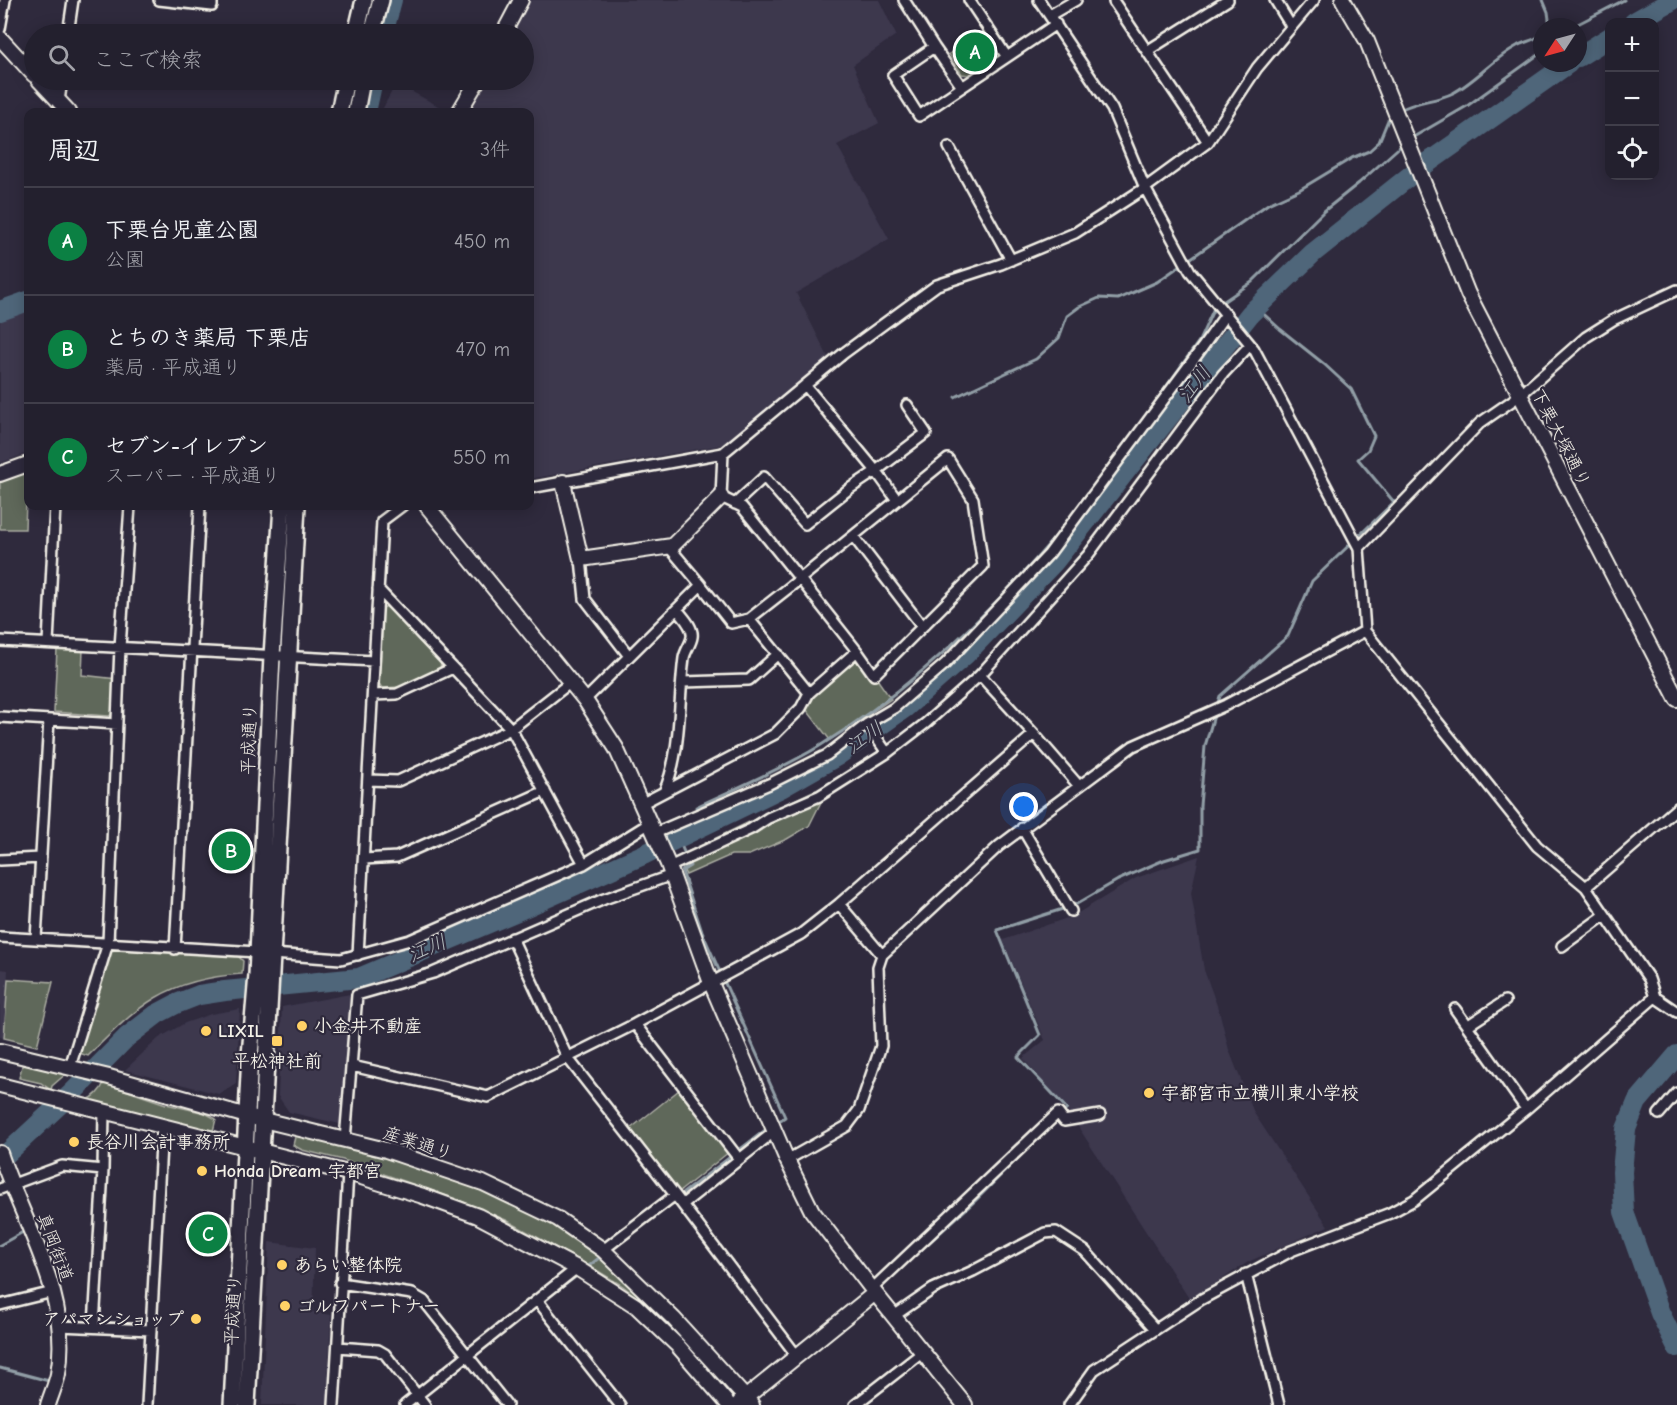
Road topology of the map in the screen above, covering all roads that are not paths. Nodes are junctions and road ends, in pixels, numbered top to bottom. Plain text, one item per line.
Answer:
1 (5, 0) edge
2 (73, 0) edge
3 (159, 0) edge
4 (212, 0) edge
5 (364, 0) edge
6 (381, 0) edge
7 (521, 0) edge
8 (904, 0) edge
9 (969, 0) edge
10 (1039, 0) edge
11 (1076, 0) edge
12 (1228, 0) edge
13 (1275, 0) edge
14 (1314, 0) edge
15 (1343, 0) edge
16 (1114, 1) edge
17 (1050, 15) junction
18 (69, 24) edge
19 (358, 24) edge
20 (375, 24) edge
21 (508, 24) edge
22 (1056, 24) junction
23 (1291, 26) junction
24 (0, 28) edge
25 (0, 38) edge
26 (934, 47) junction
27 (1147, 51) junction
28 (1006, 57) junction
29 (24, 64) edge
30 (962, 87) junction
31 (48, 90) edge
32 (60, 90) edge
33 (344, 90) edge
34 (360, 90) edge
35 (472, 90) edge
36 (58, 101) junction
37 (65, 108) edge
38 (340, 108) edge
39 (357, 108) edge
40 (461, 108) edge
41 (1208, 142) junction
42 (949, 147) dead end
43 (1145, 188) junction
44 (1011, 260) junction
45 (1677, 290) edge
46 (1226, 315) junction
47 (1250, 345) junction
48 (805, 385) junction
49 (1519, 396) junction
50 (907, 405) dead end
51 (723, 453) junction
52 (24, 465) edge
53 (876, 471) junction
54 (0, 474) edge
55 (563, 482) junction
56 (534, 487) edge
57 (721, 497) junction
58 (897, 500) junction
59 (735, 504) junction
60 (55, 510) edge
61 (130, 510) edge
62 (200, 510) edge
63 (282, 510) edge
64 (297, 510) edge
65 (397, 510) edge
66 (432, 510) edge
67 (853, 536) junction
68 (669, 547) junction
69 (1359, 548) junction
70 (581, 559) junction
71 (800, 579) junction
72 (701, 585) junction
73 (378, 589) junction
74 (677, 609) junction
75 (749, 619) junction
76 (922, 626) junction
77 (1365, 632) junction
78 (0, 640) edge
79 (48, 643) junction
80 (120, 647) junction
81 (191, 650) junction
82 (857, 651) junction
83 (778, 654) junction
84 (272, 656) junction
85 (289, 656) junction
86 (629, 656) junction
87 (374, 661) junction
88 (453, 668) junction
89 (980, 675) junction
90 (571, 682) junction
91 (683, 682) junction
92 (810, 693) junction
93 (373, 694) junction
94 (1677, 699) edge
95 (585, 700) junction
96 (0, 717) edge
97 (49, 720) junction
98 (117, 724) junction
99 (867, 724) junction
100 (511, 729) junction
101 (1034, 734) junction
102 (887, 753) junction
103 (368, 780) junction
104 (1079, 786) junction
105 (545, 791) junction
106 (664, 792) junction
107 (641, 804) junction
108 (1677, 808) edge
109 (1022, 828) junction
110 (654, 831) junction
111 (41, 858) junction
112 (364, 859) junction
113 (0, 860) edge
114 (584, 864) junction
115 (670, 868) junction
116 (1586, 887) junction
117 (839, 903) junction
118 (1071, 911) dead end
119 (1605, 915) junction
120 (0, 937) edge
121 (36, 939) junction
122 (512, 939) junction
123 (108, 943) junction
124 (1562, 946) dead end
125 (175, 949) junction
126 (265, 953) junction
127 (358, 955) junction
128 (882, 955) junction
129 (264, 974) junction
130 (711, 983) junction
131 (1655, 997) junction
132 (1505, 1000) dead end
133 (1455, 1009) dead end
134 (1677, 1012) edge
135 (635, 1024) junction
136 (1467, 1026) junction
137 (0, 1051) edge
138 (567, 1057) junction
139 (352, 1066) junction
140 (73, 1068) junction
141 (0, 1085) edge
142 (1677, 1093) edge
143 (1526, 1109) junction
144 (104, 1112) junction
145 (1659, 1114) dead end
146 (1100, 1115) dead end
147 (247, 1116) junction
148 (263, 1119) junction
149 (162, 1126) junction
150 (775, 1131) junction
151 (345, 1140) junction
152 (245, 1148) junction
153 (261, 1152) junction
154 (0, 1153) edge
155 (739, 1159) junction
156 (788, 1160) junction
157 (103, 1170) junction
158 (348, 1173) junction
159 (6, 1183) edge
160 (675, 1195) junction
161 (682, 1204) junction
162 (603, 1250) junction
163 (577, 1268) junction
164 (1246, 1274) junction
165 (340, 1283) junction
166 (874, 1291) junction
167 (54, 1292) junction
168 (537, 1300) junction
169 (0, 1305) edge
170 (894, 1316) junction
171 (59, 1326) junction
172 (94, 1326) junction
173 (1155, 1329) junction
174 (151, 1330) junction
175 (338, 1347) junction
176 (923, 1352) junction
177 (468, 1356) junction
178 (797, 1356) junction
179 (418, 1395) junction
180 (745, 1403) edge
181 (48, 1405) edge
182 (147, 1405) edge
183 (232, 1405) edge
184 (247, 1405) edge
185 (334, 1405) edge
186 (405, 1405) edge
187 (425, 1405) edge
188 (507, 1405) edge
189 (619, 1405) edge
190 (729, 1405) edge
191 (855, 1405) edge
192 (965, 1405) edge
193 (1069, 1405) edge
194 (1279, 1405) edge

1 - 24 street
2 - 18 street
3 - 4 street
5 - 19 main road
6 - 20 main road
7 - 21 street
8 - 26 street
9 - 28 street
10 - 17 street
11 - 17 street
12 - 27 street
13 - 23 street
14 - 23 street
15 - 49 street, 下栗大塚通り
16 - 27 street
17 - 22 street
22 - 28 street
22 - 43 street
23 - 41 street
25 - 29 street
26 - 30 street
26 - 30 street
27 - 41 street
28 - 30 street
31 - 36 street
32 - 36 street
33 - 38 main road
34 - 39 main road
35 - 40 street
36 - 37 street
41 - 43 street
42 - 44 street
43 - 44 street
43 - 46 street
44 - 48 street
45 - 49 street
46 - 47 street
46 - 99 street
47 - 69 street
47 - 89 street
48 - 51 street
48 - 53 street
49 - 69 street
49 - 94 street, 下栗大塚通り
50 - 53 street
51 - 55 street
51 - 57 street
52 - 54 street
53 - 58 street
53 - 59 street
55 - 56 street
55 - 70 street
57 - 59 street
57 - 68 street
58 - 67 street
58 - 76 street
59 - 71 street
60 - 79 street
61 - 80 street
62 - 81 street
63 - 84 main road, 平成通り
64 - 85 main road, 平成通り
65 - 73 street
66 - 90 street
67 - 71 street
67 - 76 street
68 - 70 street
68 - 72 street
69 - 77 street
70 - 86 street
71 - 75 street
71 - 82 street
72 - 74 street
72 - 75 street
73 - 87 street
73 - 88 street
74 - 86 street
74 - 91 street
75 - 83 street
76 - 82 street
77 - 104 street
77 - 116 street
78 - 79 street
79 - 80 street
80 - 81 street
80 - 98 street
81 - 84 street
81 - 125 street
82 - 92 street
83 - 91 street
83 - 92 street
84 - 85 street
84 - 126 main road, 平成通り
85 - 87 street
85 - 126 main road, 平成通り
86 - 95 street
87 - 93 street
88 - 93 street
88 - 100 street
89 - 101 street
89 - 102 street
90 - 95 street
90 - 100 street
91 - 106 street
92 - 106 street
93 - 103 street
95 - 107 street
96 - 97 street
97 - 98 street
97 - 111 street
98 - 123 street
99 - 102 street
99 - 110 street
100 - 103 street
100 - 105 street
101 - 104 street
101 - 117 street
102 - 115 street
103 - 112 street
104 - 109 street
105 - 112 street
105 - 114 street
106 - 107 street
107 - 110 street
108 - 116 street
109 - 118 street
109 - 128 street
110 - 114 street
110 - 115 street
111 - 113 street
111 - 121 street
112 - 127 street
114 - 127 street
115 - 122 street
115 - 130 street
116 - 119 street
117 - 128 street
117 - 130 street
119 - 124 street
119 - 131 street
120 - 121 street
121 - 123 street
122 - 138 street
122 - 139 street
123 - 125 street
123 - 140 street
125 - 126 street
126 - 127 street
126 - 129 main road, 平成通り
128 - 156 street
129 - 147 main road, 平成通り
129 - 148 main road, 平成通り
130 - 135 street
130 - 150 street
131 - 134 street
131 - 143 street
132 - 136 street
133 - 136 street
135 - 138 street
135 - 155 street
136 - 143 street
137 - 140 street, 産業通り
138 - 139 street
138 - 160 street
139 - 151 street
140 - 147 street, 産業通り
141 - 144 street
142 - 145 street
143 - 164 street
144 - 149 street
144 - 157 street
146 - 166 street
147 - 148 street, 産業通り
147 - 152 main road, 平成通り
148 - 151 street, 産業通り
148 - 153 main road, 平成通り
149 - 152 street
149 - 174 street
150 - 155 street
150 - 156 street
151 - 162 street, 産業通り
152 - 153 street
152 - 183 main road, 平成通り
153 - 158 street
153 - 184 main road, 平成通り
154 - 159 street, 真岡街道
155 - 161 street
156 - 166 street
157 - 159 street
157 - 172 street
158 - 163 street
158 - 165 street
159 - 167 street, 真岡街道
160 - 161 street
160 - 162 street
161 - 178 street
162 - 180 street, 産業通り
163 - 168 street
163 - 190 street
164 - 173 street
164 - 194 street
165 - 175 street
165 - 177 street
166 - 170 street
166 - 178 street
167 - 169 street
167 - 171 street, 真岡街道
168 - 177 street
168 - 189 street
170 - 173 street
170 - 176 street
171 - 172 street
171 - 181 street, 真岡街道
172 - 174 street
173 - 193 street
174 - 182 street
175 - 179 street
175 - 185 street
176 - 191 street
176 - 192 street
177 - 179 street
177 - 188 street
178 - 180 street
179 - 186 street
179 - 187 street

